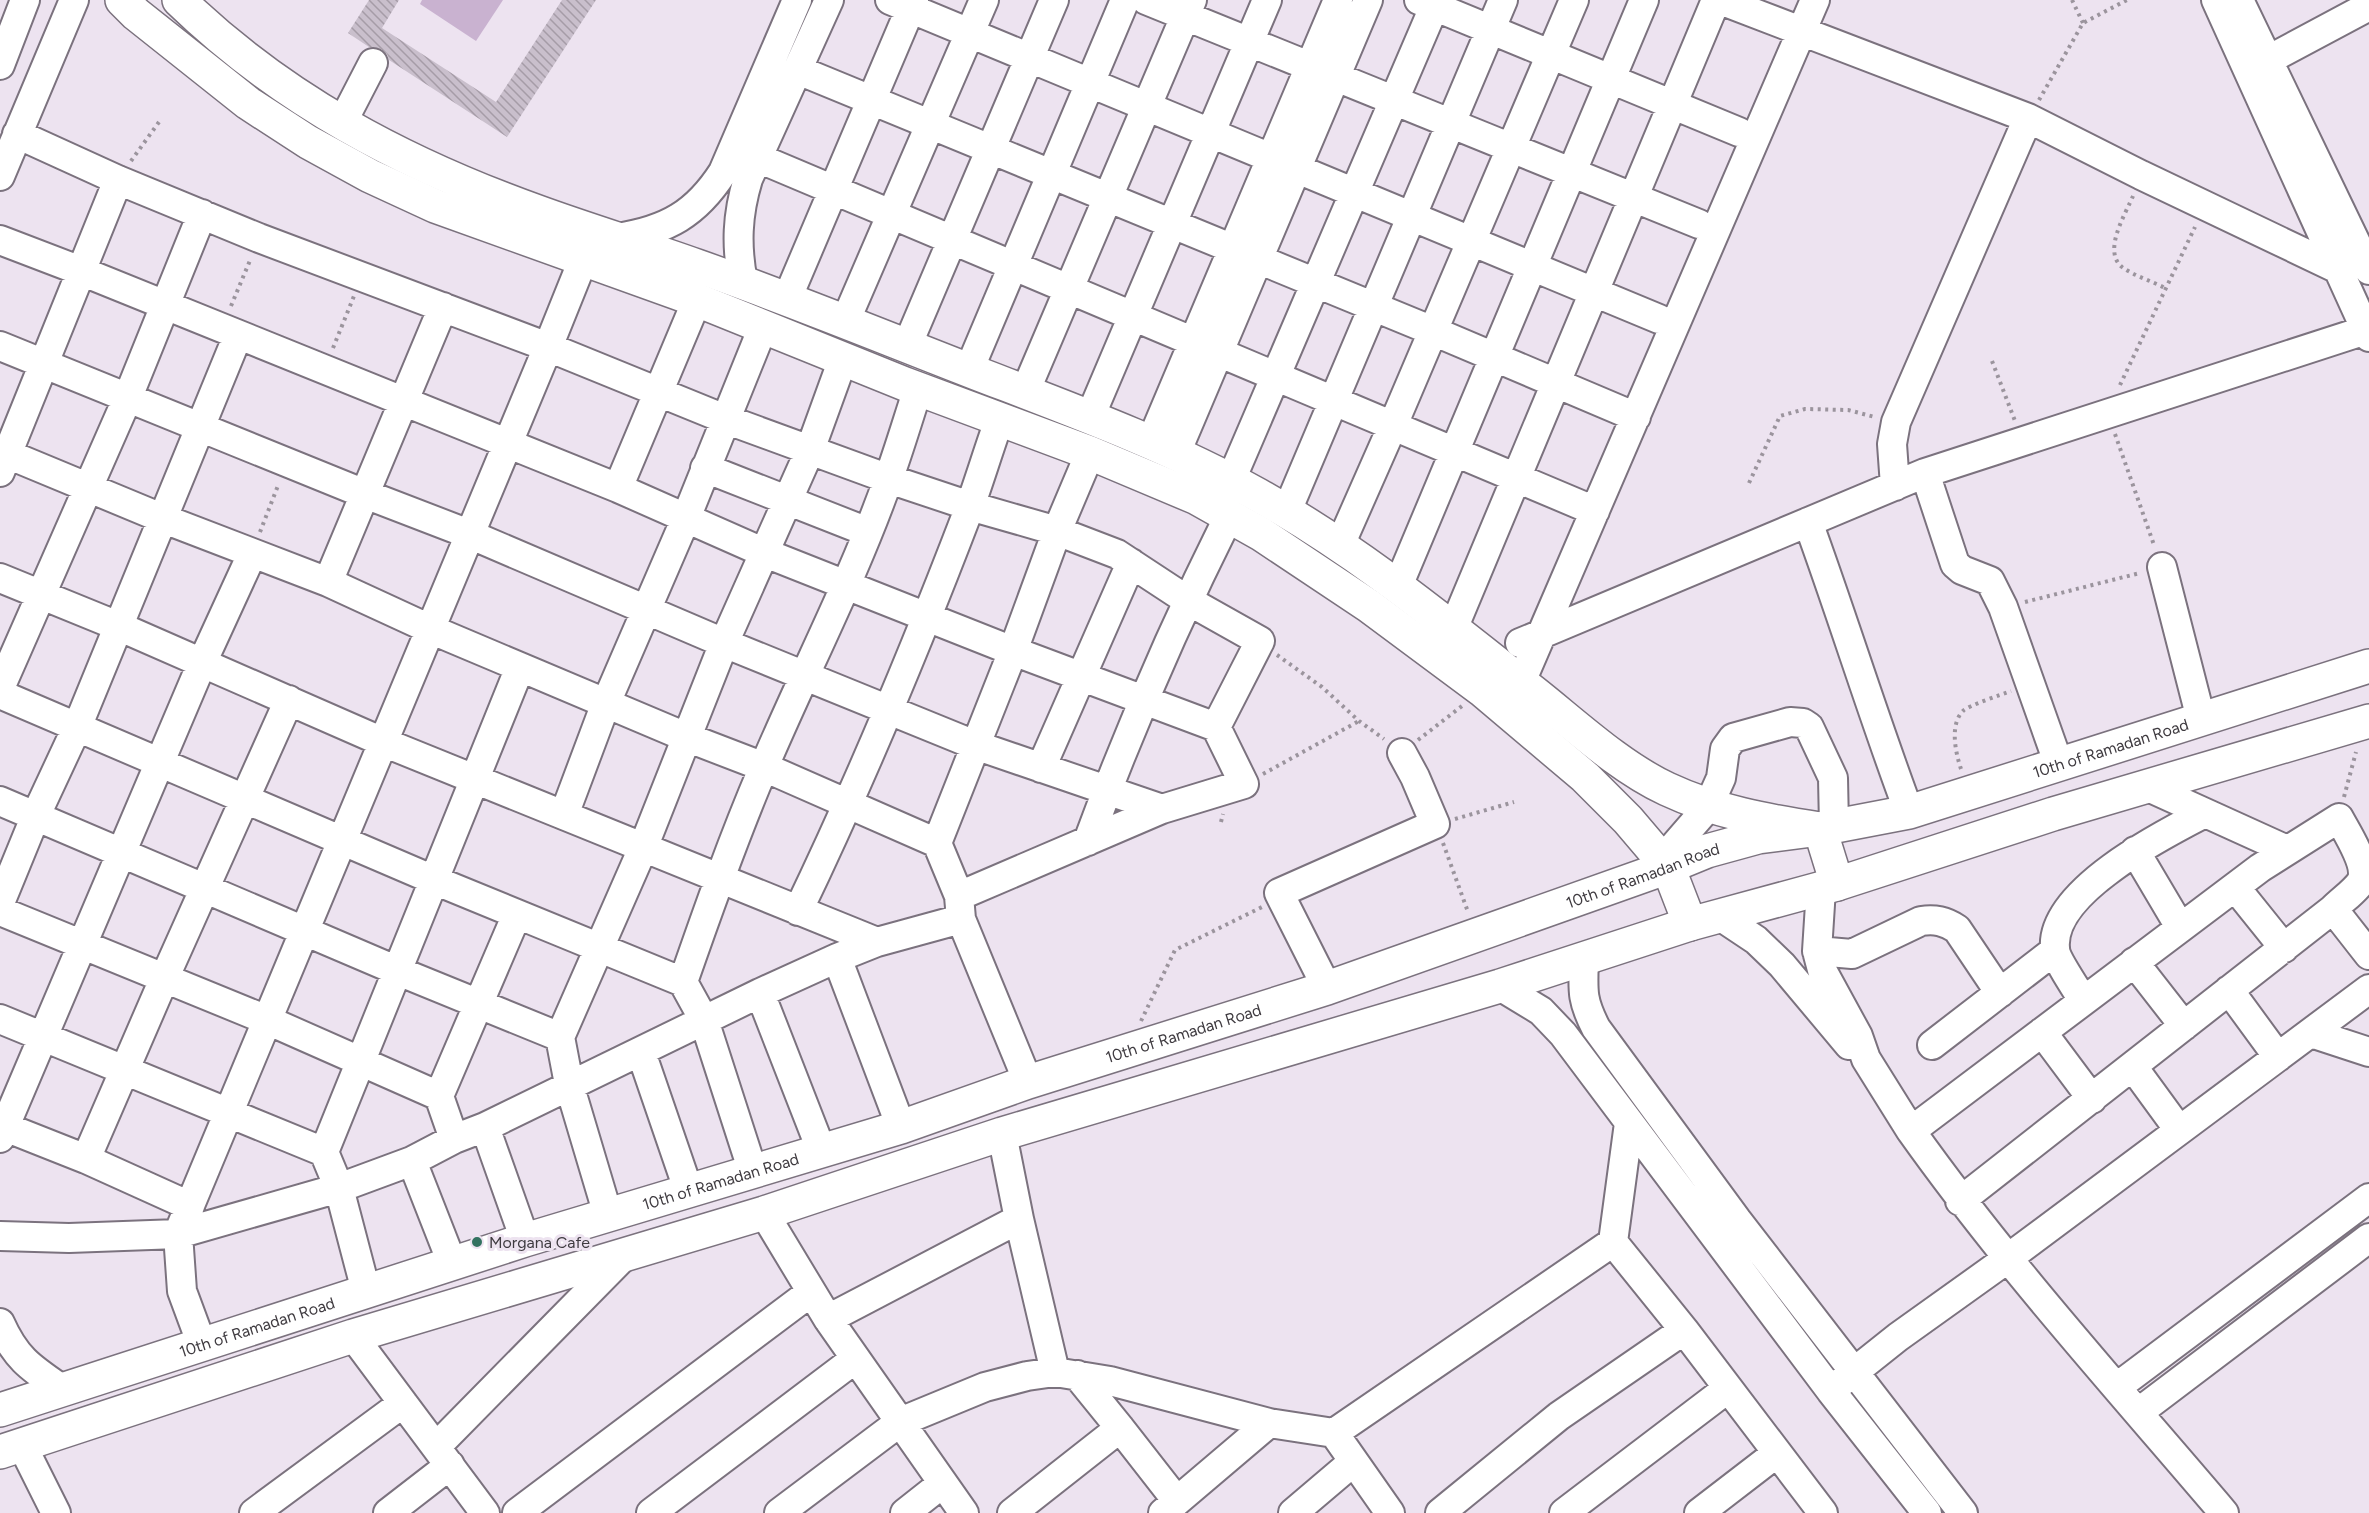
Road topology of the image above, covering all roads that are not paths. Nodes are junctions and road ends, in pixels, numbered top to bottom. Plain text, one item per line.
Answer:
1 (25, 0) edge
2 (74, 0) edge
3 (122, 0) edge
4 (179, 0) edge
5 (797, 0) edge
6 (829, 0) edge
7 (984, 0) edge
8 (1054, 0) edge
9 (1125, 0) edge
10 (1146, 0) edge
11 (1267, 0) edge
12 (1338, 0) edge
13 (1368, 0) edge
14 (1503, 0) edge
15 (1574, 0) edge
16 (1644, 0) edge
17 (1718, 0) edge
18 (1815, 0) edge
19 (2216, 0) edge
20 (2239, 0) edge
21 (1430, 2) edge
22 (905, 3) edge
23 (2369, 6) edge
24 (1189, 8) edge
25 (1794, 19) edge
26 (1491, 29) junction
27 (970, 33) junction
28 (1249, 42) junction
29 (1551, 55) junction
30 (1029, 58) junction
31 (2268, 60) junction
32 (373, 63) dead end
33 (0, 65) edge
34 (798, 70) junction
35 (1322, 71) junction
36 (1611, 79) junction
37 (1090, 83) junction
38 (872, 100) junction
39 (1394, 100) junction
40 (1672, 105) junction
41 (1147, 107) junction
42 (2028, 118) junction
43 (342, 123) junction
44 (1451, 123) junction
45 (930, 124) junction
46 (1739, 132) junction
47 (1210, 133) junction
48 (17, 134) junction
49 (1511, 148) junction
50 (991, 149) junction
51 (758, 158) junction
52 (1284, 163) junction
53 (1572, 172) junction
54 (1051, 174) junction
55 (0, 176) edge
56 (118, 180) junction
57 (834, 188) junction
58 (1355, 193) junction
59 (1633, 197) junction
60 (1108, 198) junction
61 (693, 209) junction
62 (892, 213) junction
63 (202, 214) junction
64 (1412, 216) junction
65 (737, 224) junction
66 (1172, 224) junction
67 (1699, 224) junction
68 (618, 238) junction
69 (953, 239) junction
70 (0, 240) edge
71 (1472, 241) junction
72 (1245, 254) junction
73 (583, 260) junction
74 (1013, 264) junction
75 (1533, 266) junction
76 (2336, 268) junction
77 (2369, 270) edge
78 (81, 271) junction
79 (743, 282) junction
80 (1317, 283) junction
81 (1070, 288) junction
82 (1594, 292) junction
83 (787, 299) junction
84 (697, 300) junction
85 (166, 306) junction
86 (1373, 306) junction
87 (443, 307) junction
88 (1134, 315) junction
89 (1659, 319) junction
90 (845, 322) junction
91 (763, 327) junction
92 (1433, 331) junction
93 (230, 332) junction
94 (2368, 334) edge
95 (0, 346) edge
96 (907, 346) junction
97 (1206, 346) junction
98 (548, 347) junction
99 (1495, 357) junction
100 (843, 359) junction
101 (44, 363) junction
102 (969, 370) junction
103 (1277, 376) junction
104 (1556, 382) junction
105 (918, 389) junction
106 (657, 392) junction
107 (1026, 392) junction
108 (128, 397) junction
109 (1334, 400) junction
110 (403, 403) junction
111 (1628, 413) junction
112 (1090, 417) junction
113 (1000, 418) junction
114 (725, 419) junction
115 (1393, 425) junction
116 (202, 427) junction
117 (506, 444) junction
118 (1163, 447) junction
119 (810, 450) junction
120 (1455, 452) junction
121 (1090, 453) junction
122 (3, 459) edge
123 (705, 468) junction
124 (1925, 473) junction
125 (1516, 477) junction
126 (889, 479) junction
127 (1231, 480) junction
128 (1895, 486) junction
129 (89, 488) junction
130 (618, 488) junction
131 (364, 494) junction
132 (788, 502) junction
133 (970, 506) junction
134 (1587, 507) junction
135 (1287, 511) junction
136 (1229, 516) junction
137 (164, 519) junction
138 (686, 519) junction
139 (1808, 522) junction
140 (1057, 531) junction
141 (868, 532) junction
142 (469, 534) junction
143 (1340, 544) junction
144 (765, 553) junction
145 (252, 554) junction
146 (1131, 563) junction
147 (2162, 567) road end
148 (0, 578) edge
149 (328, 582) junction
150 (845, 583) junction
151 (1398, 586) junction
152 (39, 595) junction
153 (1187, 600) junction
154 (645, 610) junction
155 (927, 615) junction
156 (118, 627) junction
157 (430, 629) junction
158 (1453, 629) junction
159 (724, 643) junction
160 (1013, 651) junction
161 (202, 663) junction
162 (1515, 664) junction
163 (2369, 666) edge
164 (520, 667) junction
165 (806, 676) junction
166 (1082, 678) junction
167 (0, 688) edge
168 (0, 693) edge
169 (289, 700) junction
170 (1145, 701) junction
171 (606, 703) junction
172 (888, 709) junction
173 (2201, 719) junction
174 (2366, 721) edge
175 (78, 725) junction
176 (1216, 727) junction
177 (686, 737) junction
178 (383, 742) junction
179 (975, 745) junction
180 (1402, 753) road end
181 (161, 761) junction
182 (2059, 765) junction
183 (764, 767) junction
184 (1041, 768) junction
185 (476, 779) junction
186 (2146, 786) junction
187 (1107, 791) junction
188 (245, 798) junction
189 (0, 801) edge
190 (849, 804) junction
191 (1708, 807) junction
192 (1162, 809) junction
193 (1909, 812) junction
194 (2205, 813) junction
195 (36, 815) junction
196 (564, 815) junction
197 (1827, 827) junction
198 (342, 840) junction
199 (1088, 841) junction
200 (937, 843) junction
201 (643, 848) junction
202 (2135, 850) junction
203 (2287, 850) junction
204 (122, 854) junction
205 (1665, 863) junction
206 (719, 878) junction
207 (434, 880) junction
208 (1829, 887) junction
209 (2235, 887) junction
210 (205, 888) junction
211 (0, 903) edge
212 (960, 908) junction
213 (2333, 909) junction
214 (0, 911) edge
215 (798, 911) junction
216 (517, 914) junction
217 (1705, 920) junction
218 (2180, 927) junction
219 (304, 931) junction
220 (877, 942) junction
221 (82, 945) junction
222 (2284, 948) junction
223 (600, 949) junction
224 (1817, 951) junction
225 (2055, 951) junction
226 (2369, 955) edge
227 (837, 958) junction
228 (1584, 958) junction
229 (2134, 962) junction
230 (398, 971) junction
231 (164, 979) junction
232 (683, 982) junction
233 (1500, 986) junction
234 (1327, 988) junction
235 (2369, 989) edge
236 (2229, 990) junction
237 (760, 993) junction
238 (2000, 993) junction
239 (2083, 1000) junction
240 (480, 1003) junction
241 (0, 1019) edge
242 (267, 1020) junction
243 (704, 1020) junction
244 (2184, 1026) junction
245 (2042, 1032) junction
246 (2311, 1033) junction
247 (44, 1037) junction
248 (560, 1037) junction
249 (1932, 1045) dead end
250 (641, 1052) junction
251 (2369, 1052) edge
252 (2278, 1057) junction
253 (1866, 1059) junction
254 (361, 1061) junction
255 (2133, 1067) junction
256 (125, 1070) junction
257 (1028, 1082) junction
258 (569, 1084) junction
259 (440, 1096) junction
260 (2092, 1099) junction
261 (229, 1112) junction
262 (1629, 1123) junction
263 (485, 1126) junction
264 (901, 1127) junction
265 (1, 1130) edge
266 (2179, 1130) junction
267 (1911, 1131) junction
268 (1002, 1134) junction
269 (454, 1138) junction
270 (324, 1152) junction
271 (822, 1152) junction
272 (86, 1159) junction
273 (412, 1161) junction
274 (753, 1172) junction
275 (339, 1188) junction
276 (689, 1192) junction
277 (2369, 1198) edge
278 (1960, 1201) junction
279 (190, 1206) junction
280 (764, 1213) junction
281 (608, 1215) junction
282 (1018, 1219) junction
283 (178, 1234) junction
284 (0, 1236) edge
285 (2369, 1238) edge
286 (521, 1242) junction
287 (1613, 1242) junction
288 (622, 1257) junction
289 (2007, 1259) junction
290 (452, 1263) junction
291 (585, 1268) junction
292 (413, 1276) junction
293 (366, 1292) junction
294 (811, 1292) junction
295 (464, 1304) junction
296 (828, 1318) junction
297 (0, 1323) edge
298 (1684, 1330) junction
299 (353, 1336) junction
300 (202, 1345) junction
301 (855, 1359) junction
302 (1854, 1372) junction
303 (1066, 1374) junction
304 (2117, 1387) junction
305 (1727, 1389) junction
306 (63, 1390) junction
307 (1831, 1391) junction
308 (403, 1403) junction
309 (0, 1410) edge
310 (2139, 1412) junction
311 (900, 1422) junction
312 (1269, 1422) junction
313 (1120, 1428) junction
314 (1334, 1433) junction
315 (11, 1448) edge
316 (1777, 1453) junction
317 (443, 1456) junction
318 (1353, 1462) junction
319 (943, 1483) junction
320 (1170, 1507) edge
321 (56, 1513) edge
322 (254, 1513) edge
323 (388, 1513) edge
324 (485, 1513) edge
325 (517, 1513) edge
326 (651, 1513) edge
327 (779, 1513) edge
328 (905, 1513) edge
329 (964, 1513) edge
330 (1012, 1513) edge
331 (1293, 1513) edge
332 (1390, 1513) edge
333 (1440, 1513) edge
334 (1564, 1513) edge
335 (1699, 1513) edge
336 (1823, 1513) edge
337 (1927, 1513) edge
338 (1963, 1513) edge
339 (2224, 1513) edge

1 - 33 street
2 - 48 street
3 - 73 main road
4 - 43 main road
5 - 61 street
6 - 34 street
7 - 27 street
8 - 30 street
9 - 37 street
10 - 24 street
11 - 28 street
12 - 35 street
13 - 35 street
14 - 26 street
15 - 29 street
16 - 36 street
17 - 25 street
17 - 40 street
18 - 25 street
19 - 76 street
20 - 31 street
21 - 26 street
21 - 39 street
22 - 27 street
22 - 38 street
23 - 31 street
24 - 28 street
24 - 41 street
25 - 42 street
25 - 46 street
25 - 111 street
26 - 29 street
26 - 44 street
27 - 30 street
27 - 45 street
28 - 35 street
28 - 47 street
29 - 36 street
29 - 49 street
30 - 37 street
30 - 50 street
31 - 77 street
32 - 43 street
34 - 38 street
34 - 51 street
35 - 39 street
35 - 52 street
36 - 40 street
36 - 53 street
37 - 41 street
37 - 54 street
38 - 45 street
38 - 57 street
39 - 44 street
39 - 58 street
40 - 46 street
40 - 59 street
41 - 47 street
41 - 60 street
42 - 76 street
42 - 128 street
43 - 68 main road
44 - 49 street
44 - 64 street
45 - 50 street
45 - 62 street
46 - 67 street
47 - 52 street
47 - 66 street
48 - 55 street
48 - 56 street
49 - 53 street
49 - 71 street
50 - 54 street
50 - 69 street
51 - 57 street
51 - 65 street
52 - 58 street
52 - 72 street
53 - 59 street
53 - 75 street
54 - 60 street
54 - 74 street
56 - 63 street
56 - 78 street
57 - 62 street
57 - 83 street
58 - 64 street
58 - 80 street
59 - 67 street
59 - 82 street
60 - 66 street
60 - 81 street
61 - 65 street
61 - 68 street
62 - 69 street
62 - 90 street
63 - 85 street
63 - 87 street
64 - 71 street
64 - 86 street
65 - 79 street
66 - 72 street
66 - 88 street
67 - 89 street
68 - 79 main road
69 - 74 street
69 - 96 street
70 - 78 street
71 - 75 street
71 - 92 street
72 - 80 street
72 - 97 street
73 - 84 main road
73 - 98 street
74 - 81 street
74 - 102 street
75 - 82 street
75 - 99 street
76 - 94 street
78 - 85 street
78 - 101 street
79 - 83 main road
80 - 86 street
80 - 103 street
81 - 88 street
81 - 107 street
82 - 89 street
82 - 104 street
83 - 90 main road
84 - 91 main road
84 - 106 street
85 - 93 street
85 - 108 street
86 - 92 street
86 - 109 street
87 - 98 street
87 - 110 street
88 - 97 street
88 - 112 street
89 - 111 street
90 - 96 main road
91 - 100 main road
91 - 114 street
92 - 99 street
92 - 115 street
93 - 110 street
93 - 116 street
94 - 124 street
95 - 101 street
96 - 102 main road
97 - 103 street
97 - 118 street
98 - 106 street
98 - 117 street
99 - 104 street
99 - 120 street
100 - 105 main road
100 - 119 street
101 - 108 street
101 - 122 street
102 - 107 main road
103 - 109 street
103 - 127 street
104 - 111 street
104 - 125 street
105 - 113 main road
105 - 126 street
106 - 114 street
106 - 130 street
107 - 112 main road
108 - 116 street
108 - 129 street
109 - 115 street
109 - 135 street
110 - 117 street
110 - 131 street
111 - 134 street
112 - 118 main road
113 - 121 main road
113 - 133 street
114 - 119 street
114 - 123 street
115 - 120 street
115 - 143 street
116 - 131 street
116 - 137 street
117 - 130 street
117 - 142 street
118 - 127 main road
119 - 126 street
119 - 132 street
120 - 125 street
120 - 151 street
121 - 136 main road
121 - 140 street
122 - 129 street
123 - 132 street
123 - 138 street
124 - 128 street
124 - 182 street
125 - 134 street
125 - 158 street
126 - 133 street
126 - 141 street
127 - 135 main road
128 - 139 street
129 - 137 street
129 - 152 street
130 - 138 street
131 - 142 street
131 - 149 street
132 - 141 street
132 - 144 street
133 - 140 street
133 - 155 street
134 - 162 street
135 - 143 main road
136 - 153 street
136 - 162 main road
137 - 145 street
137 - 156 street
138 - 144 street
138 - 154 street
139 - 162 street
139 - 193 street
140 - 146 street
140 - 160 street
141 - 150 street
142 - 154 street
142 - 157 street
143 - 151 main road
144 - 150 street
144 - 159 street
145 - 149 street
145 - 161 street
146 - 153 street
146 - 166 street
147 - 173 street
148 - 152 street
149 - 157 street
150 - 155 street
150 - 165 street
151 - 158 main road
152 - 156 street
152 - 167 street
153 - 170 street
153 - 176 street
154 - 159 street
154 - 171 street
155 - 160 street
155 - 172 street
156 - 161 street
156 - 175 street
157 - 164 street
157 - 178 street
158 - 162 main road
159 - 165 street
159 - 177 street
160 - 166 street
160 - 179 street
161 - 169 street
161 - 181 street
162 - 191 main road
162 - 205 main road
163 - 173 main road, 10th of Ramadan Road
164 - 171 street
164 - 185 street
165 - 172 street
165 - 183 street
166 - 170 street
166 - 184 street
168 - 175 street
169 - 178 street
169 - 188 street
170 - 176 street
170 - 187 street
171 - 177 street
171 - 196 street
172 - 179 street
172 - 190 street
173 - 182 main road, 10th of Ramadan Road
174 - 186 main road
175 - 181 street
175 - 195 street
176 - 192 street
177 - 183 street
177 - 201 street
178 - 185 street
178 - 198 street
179 - 184 street
179 - 200 street
180 - 234 street
181 - 188 street
181 - 204 street
182 - 193 main road, 10th of Ramadan Road
183 - 190 street
183 - 206 street
184 - 187 street
185 - 196 street
185 - 207 street
186 - 194 street
186 - 208 main road
187 - 192 street
187 - 199 street
188 - 198 street
188 - 210 street
189 - 195 street
190 - 200 street
190 - 215 street
191 - 197 main road
191 - 197 street
191 - 205 street
192 - 199 street
193 - 197 main road, 10th of Ramadan Road
194 - 202 street
194 - 203 street
195 - 204 street
195 - 211 street
196 - 201 street
197 - 205 main road, 10th of Ramadan Road
197 - 208 main road
198 - 207 street
198 - 219 street
199 - 212 street
200 - 212 street
201 - 206 street
201 - 223 street
202 - 218 street
202 - 225 street
203 - 209 street
203 - 213 street
204 - 210 street
204 - 221 street
205 - 217 main road
205 - 234 main road, 10th of Ramadan Road
206 - 215 street
206 - 232 street
207 - 216 street
207 - 230 street
208 - 217 main road
208 - 224 street
209 - 218 street
209 - 222 street
210 - 219 street
210 - 231 street
212 - 220 street
212 - 257 street
213 - 222 street
213 - 226 street
214 - 221 street
215 - 220 street
216 - 223 street
216 - 240 street
217 - 228 main road
217 - 253 street
218 - 229 street
219 - 230 street
219 - 242 street
220 - 227 street
221 - 231 street
221 - 247 street
222 - 236 street
223 - 232 street
223 - 248 street
224 - 238 street
224 - 253 street
225 - 238 street
225 - 239 street
227 - 237 street
227 - 264 street
228 - 233 main road
228 - 302 street
229 - 239 street
229 - 244 street
230 - 240 street
230 - 254 street
231 - 242 street
231 - 256 street
232 - 243 street
233 - 262 street
233 - 268 main road
234 - 257 main road, 10th of Ramadan Road
235 - 246 street
236 - 244 street
236 - 252 street
237 - 243 street
237 - 271 street
238 - 249 street
239 - 245 street
240 - 248 street
240 - 259 street
241 - 247 street
242 - 254 street
242 - 261 street
243 - 250 street
243 - 274 street
244 - 255 street
245 - 260 street
245 - 267 street
246 - 251 street
246 - 252 street
247 - 256 street
247 - 265 street
248 - 258 street
250 - 258 street
250 - 276 street
252 - 266 street
253 - 267 street
254 - 259 street
254 - 270 street
255 - 260 street
255 - 266 street
256 - 261 street
256 - 272 street
257 - 264 main road, 10th of Ramadan Road
258 - 263 street
258 - 281 street
259 - 269 street
260 - 278 street
261 - 270 street
261 - 279 street
262 - 287 street
262 - 307 street
263 - 269 street
263 - 286 street
264 - 271 main road, 10th of Ramadan Road
265 - 272 street
266 - 289 street
267 - 278 street
268 - 280 main road
268 - 282 street
269 - 273 street
270 - 275 street
271 - 274 main road, 10th of Ramadan Road
272 - 279 street
273 - 275 street
273 - 290 street
274 - 276 main road, 10th of Ramadan Road
275 - 283 street
275 - 293 street
276 - 281 main road, 10th of Ramadan Road
277 - 304 street
278 - 289 street
279 - 283 street
280 - 288 main road
280 - 294 street
281 - 286 main road, 10th of Ramadan Road
282 - 296 street
282 - 303 street
283 - 284 street
283 - 300 street
285 - 310 street
286 - 290 main road, 10th of Ramadan Road
286 - 291 main road
287 - 298 street
287 - 314 street
288 - 291 main road
288 - 317 street
289 - 302 street
289 - 304 street
290 - 292 main road, 10th of Ramadan Road
291 - 295 main road
292 - 293 main road, 10th of Ramadan Road
292 - 295 main road
293 - 300 main road, 10th of Ramadan Road
294 - 296 street
294 - 325 street
295 - 299 main road
296 - 301 street
297 - 306 street
298 - 305 street
298 - 333 street
299 - 308 street
299 - 315 main road
300 - 306 main road, 10th of Ramadan Road
301 - 311 street
301 - 326 street
302 - 307 street
302 - 338 street
303 - 311 street
303 - 312 street
303 - 313 street
304 - 310 street
305 - 316 street
305 - 334 street
306 - 309 main road, 10th of Ramadan Road
307 - 337 street
308 - 317 street
308 - 322 street
310 - 339 street
311 - 319 street
311 - 327 street
312 - 314 street
312 - 320 street
313 - 320 street
313 - 330 street
314 - 318 street
315 - 321 street
316 - 335 street
316 - 336 street
317 - 323 street
317 - 324 street
318 - 331 street
318 - 332 street
319 - 328 street
319 - 329 street

